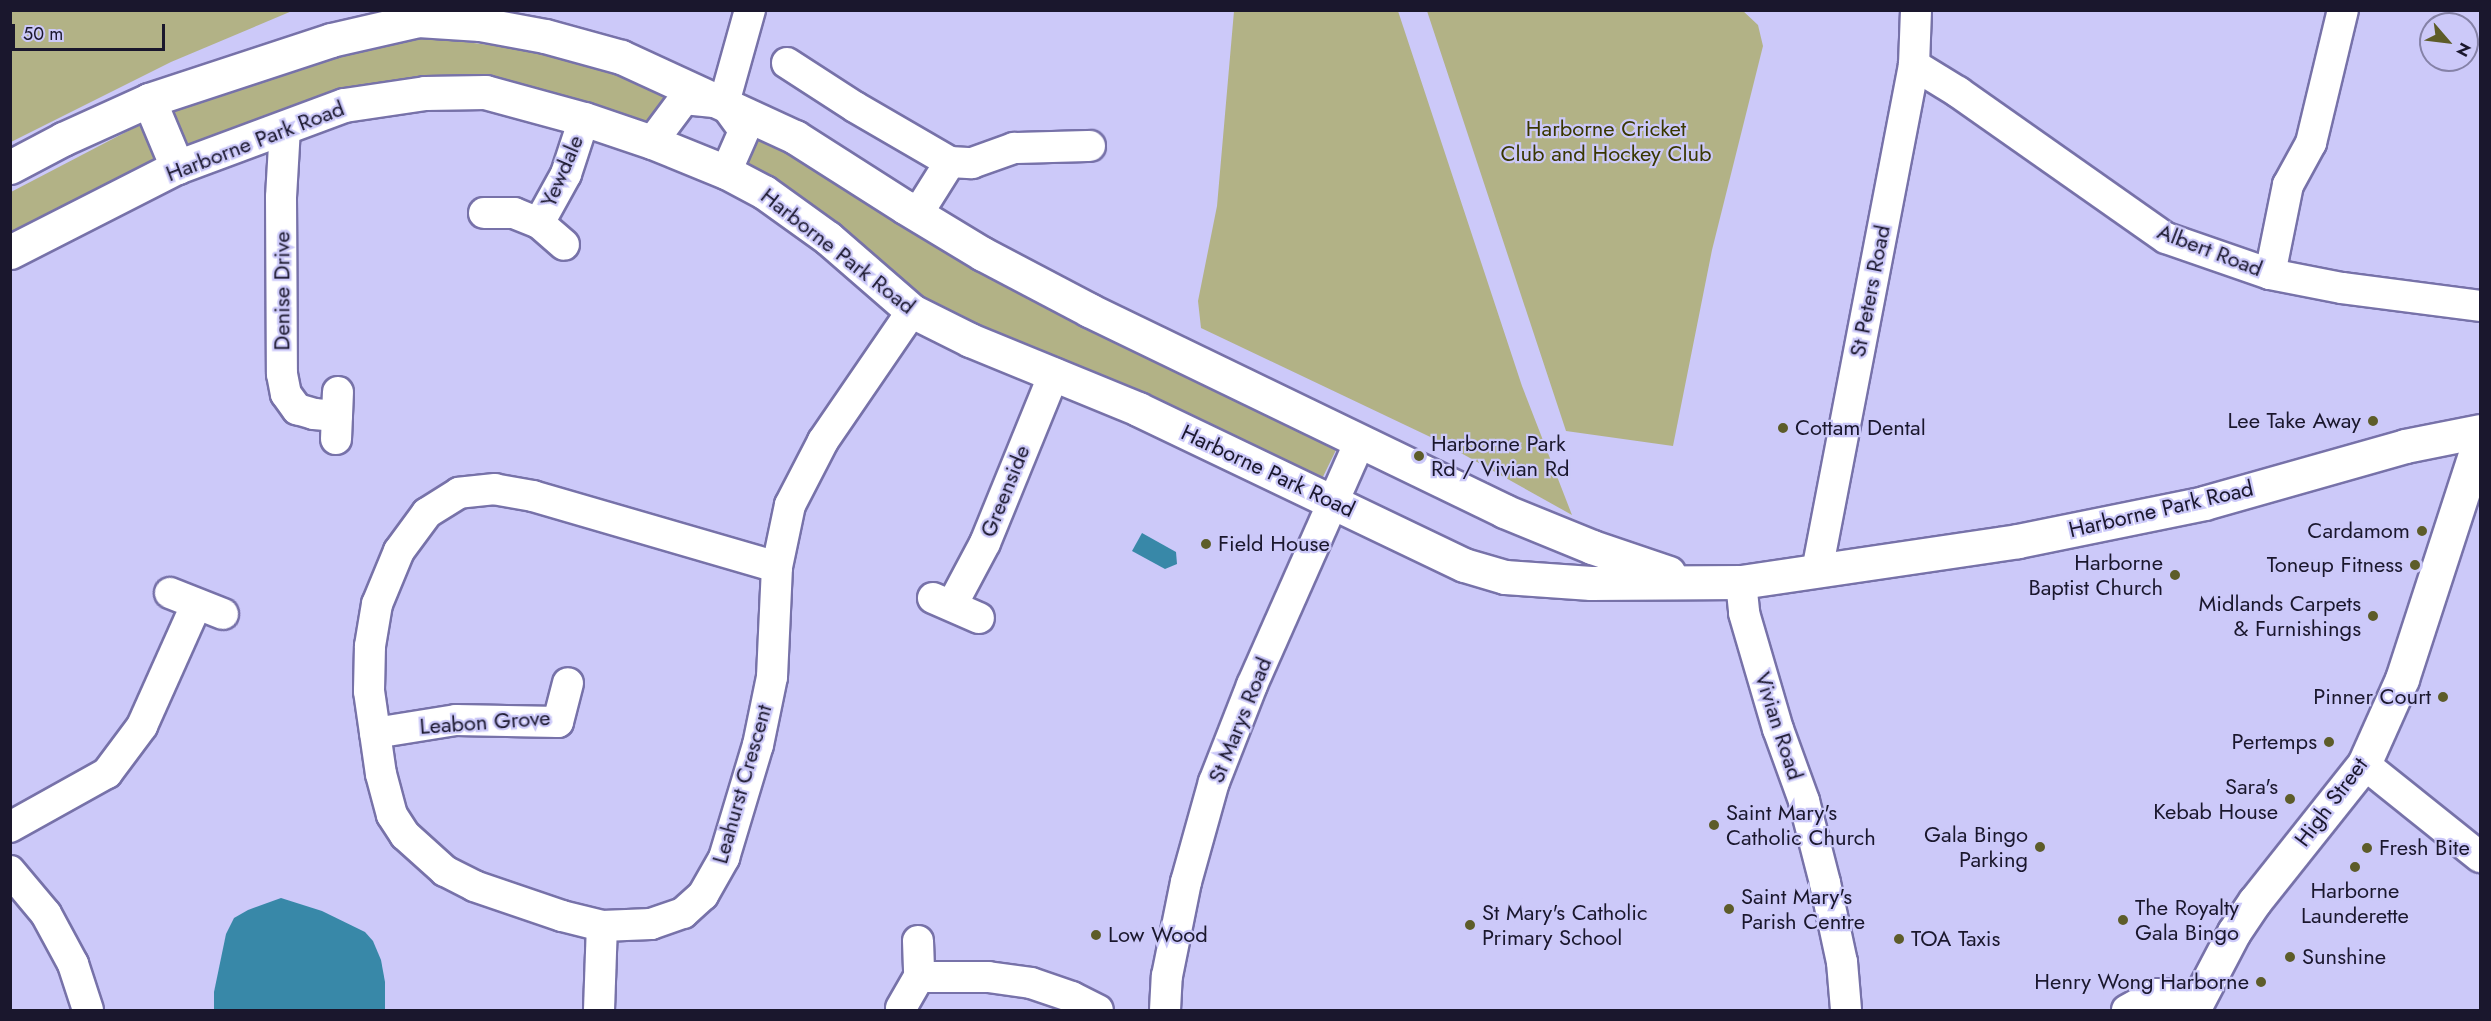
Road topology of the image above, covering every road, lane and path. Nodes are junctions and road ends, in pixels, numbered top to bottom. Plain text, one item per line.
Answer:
1 (750, 10) edge
2 (1916, 10) edge
3 (2343, 10) edge
4 (787, 63) dead end
5 (1914, 65) junction
6 (149, 100) junction
7 (724, 103) junction
8 (584, 119) junction
9 (285, 128) junction
10 (652, 142) junction
11 (1090, 146) dead end
12 (950, 162) junction
13 (10, 167) edge
14 (177, 167) junction
15 (726, 172) junction
16 (483, 213) dead end
17 (918, 213) junction
18 (539, 224) junction
19 (564, 245) dead end
20 (10, 252) edge
21 (2270, 274) junction
22 (2481, 306) edge
23 (912, 311) junction
24 (1054, 374) junction
25 (337, 416) dead end
26 (2481, 431) edge
27 (2481, 439) edge
28 (1359, 443) junction
29 (2474, 487) edge
30 (1333, 501) junction
31 (777, 567) junction
32 (1817, 571) junction
33 (1694, 581) junction
34 (1742, 582) junction
35 (196, 604) dead end
36 (979, 618) dead end
37 (568, 683) dead end
38 (375, 733) junction
39 (2364, 764) junction
40 (10, 827) edge
41 (2481, 857) edge
42 (10, 871) edge
43 (602, 926) junction
44 (918, 941) dead end
45 (920, 977) junction
46 (2195, 1003) edge
47 (901, 1008) dead end
48 (87, 1011) edge
49 (599, 1011) edge
50 (1098, 1011) edge
51 (1165, 1011) edge
52 (1846, 1011) edge
53 (2127, 1011) edge

1 - 7 street
2 - 5 street, St Peters Road
3 - 21 street
4 - 12 street
5 - 21 street, Albert Road
5 - 32 street, St Peters Road
6 - 7 main road, Harborne Park Road
6 - 13 main road, Harborne Park Road
6 - 14 main road
7 - 10 street
7 - 15 street
7 - 17 main road, Harborne Park Road
8 - 9 main road, Harborne Park Road
8 - 10 main road, Harborne Park Road
8 - 18 street, Yewdale
9 - 14 main road, Harborne Park Road
9 - 25 street, Denise Drive
10 - 15 main road, Harborne Park Road
11 - 12 street
12 - 17 street
14 - 20 main road, Harborne Park Road
15 - 23 main road, Harborne Park Road
16 - 18 street, Yewdale
17 - 28 main road, Harborne Park Road
18 - 19 street, Yewdale
21 - 22 street, Albert Road
23 - 24 main road, Harborne Park Road
23 - 31 street, Leahurst Crescent
24 - 30 main road, Harborne Park Road
24 - 36 street, Greenside
26 - 32 main road, Harborne Park Road
27 - 29 main road, High Street
28 - 30 street, St Marys Road
28 - 33 main road, Harborne Park Road
29 - 39 main road, High Street
30 - 33 main road, Harborne Park Road
30 - 51 street, St Marys Road
31 - 38 street, Leahurst Crescent
31 - 43 street, Leahurst Crescent
32 - 34 main road, Harborne Park Road
33 - 34 main road, Harborne Park Road
34 - 52 street, Vivian Road
35 - 40 street
37 - 38 street, Leabon Grove
38 - 43 street, Leahurst Crescent
39 - 41 street
39 - 46 main road, High Street
42 - 48 street
43 - 49 street
44 - 45 street
45 - 47 street
45 - 50 street
46 - 53 street

